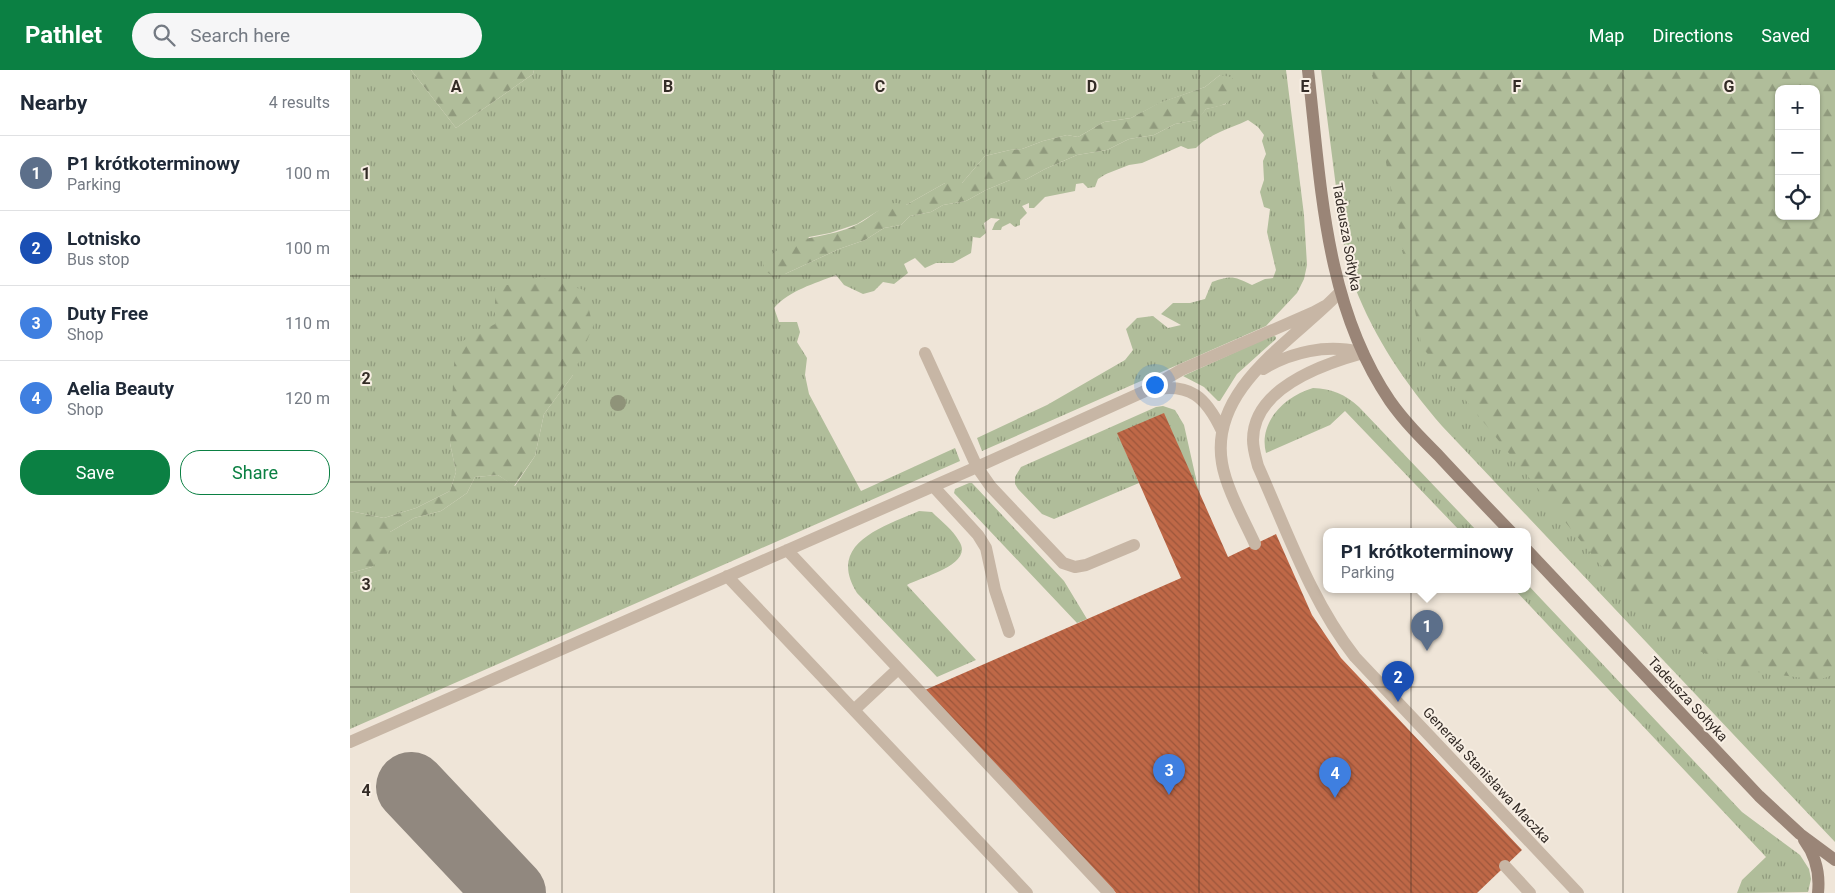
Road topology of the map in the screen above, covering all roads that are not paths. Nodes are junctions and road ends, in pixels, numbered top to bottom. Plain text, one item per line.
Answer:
1 (1308, 70) edge
2 (1340, 292) junction
3 (1325, 306) junction
4 (925, 353) dead end
5 (1363, 353) junction
6 (1255, 373) junction
7 (1143, 392) junction
8 (1222, 431) junction
9 (977, 467) junction
10 (933, 486) junction
11 (1507, 528) edge
12 (1255, 544) dead end
13 (1134, 545) dead end
14 (787, 550) junction
15 (1531, 554) edge
16 (727, 576) junction
17 (1009, 632) dead end
18 (898, 669) junction
19 (854, 710) junction
20 (350, 742) edge
21 (1800, 834) junction
22 (1835, 860) edge
23 (1505, 866) dead end
24 (1027, 893) edge
25 (1109, 893) edge
26 (1530, 893) edge
27 (1578, 893) edge
28 (1818, 893) edge

1 - 2 street, Tadeusza Sołtyka
2 - 3 lane
2 - 5 street, Tadeusza Sołtyka
3 - 6 lane
3 - 7 lane
4 - 9 lane
5 - 6 lane
5 - 11 street, Tadeusza Sołtyka
5 - 27 lane, Generała Stanisława Maczka
6 - 8 lane
7 - 8 lane
7 - 9 lane
8 - 12 lane
9 - 10 lane
9 - 13 lane
10 - 14 lane
10 - 17 lane
14 - 16 lane
14 - 18 lane
15 - 21 street, Tadeusza Sołtyka
16 - 19 lane
16 - 20 lane
18 - 19 lane
18 - 25 lane
19 - 24 lane
21 - 22 street, Tadeusza Sołtyka
21 - 28 street
23 - 26 lane

